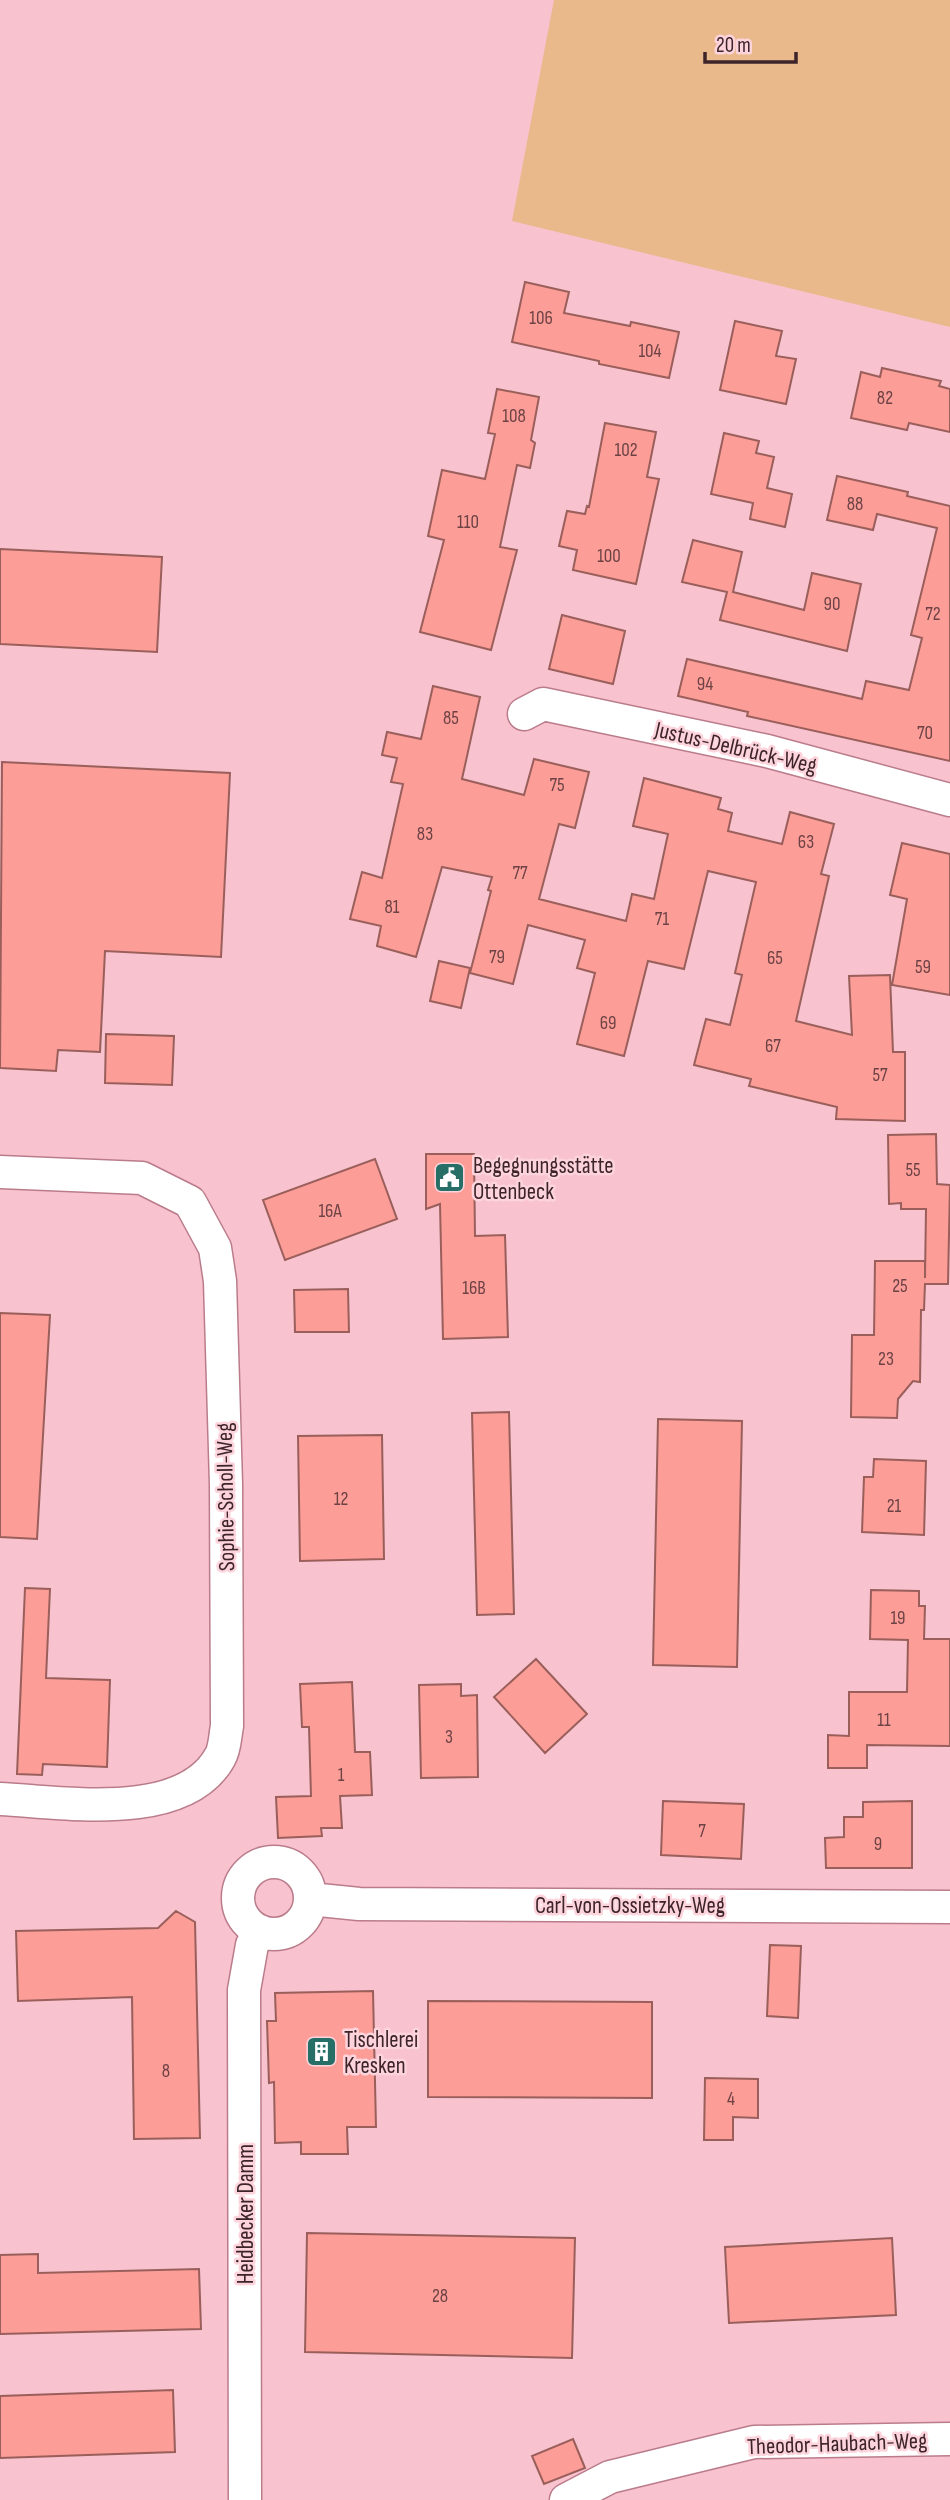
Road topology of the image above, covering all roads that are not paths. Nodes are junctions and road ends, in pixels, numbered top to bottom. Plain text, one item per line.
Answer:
1 (524, 714) dead end
2 (950, 800) edge
3 (0, 1172) edge
4 (0, 1800) edge
5 (310, 1899) junction
6 (950, 1908) edge
7 (260, 1931) junction
8 (950, 2439) edge
9 (245, 2500) edge
10 (566, 2500) edge

1 - 2 street, Justus-Delbrück-Weg
3 - 4 street, Sophie-Scholl-Weg
5 - 6 street, Carl-von-Ossietzky-Weg
5 - 7 street
5 - 7 street
7 - 9 street, Heidbecker Damm
8 - 10 street, Theodor-Haubach-Weg

